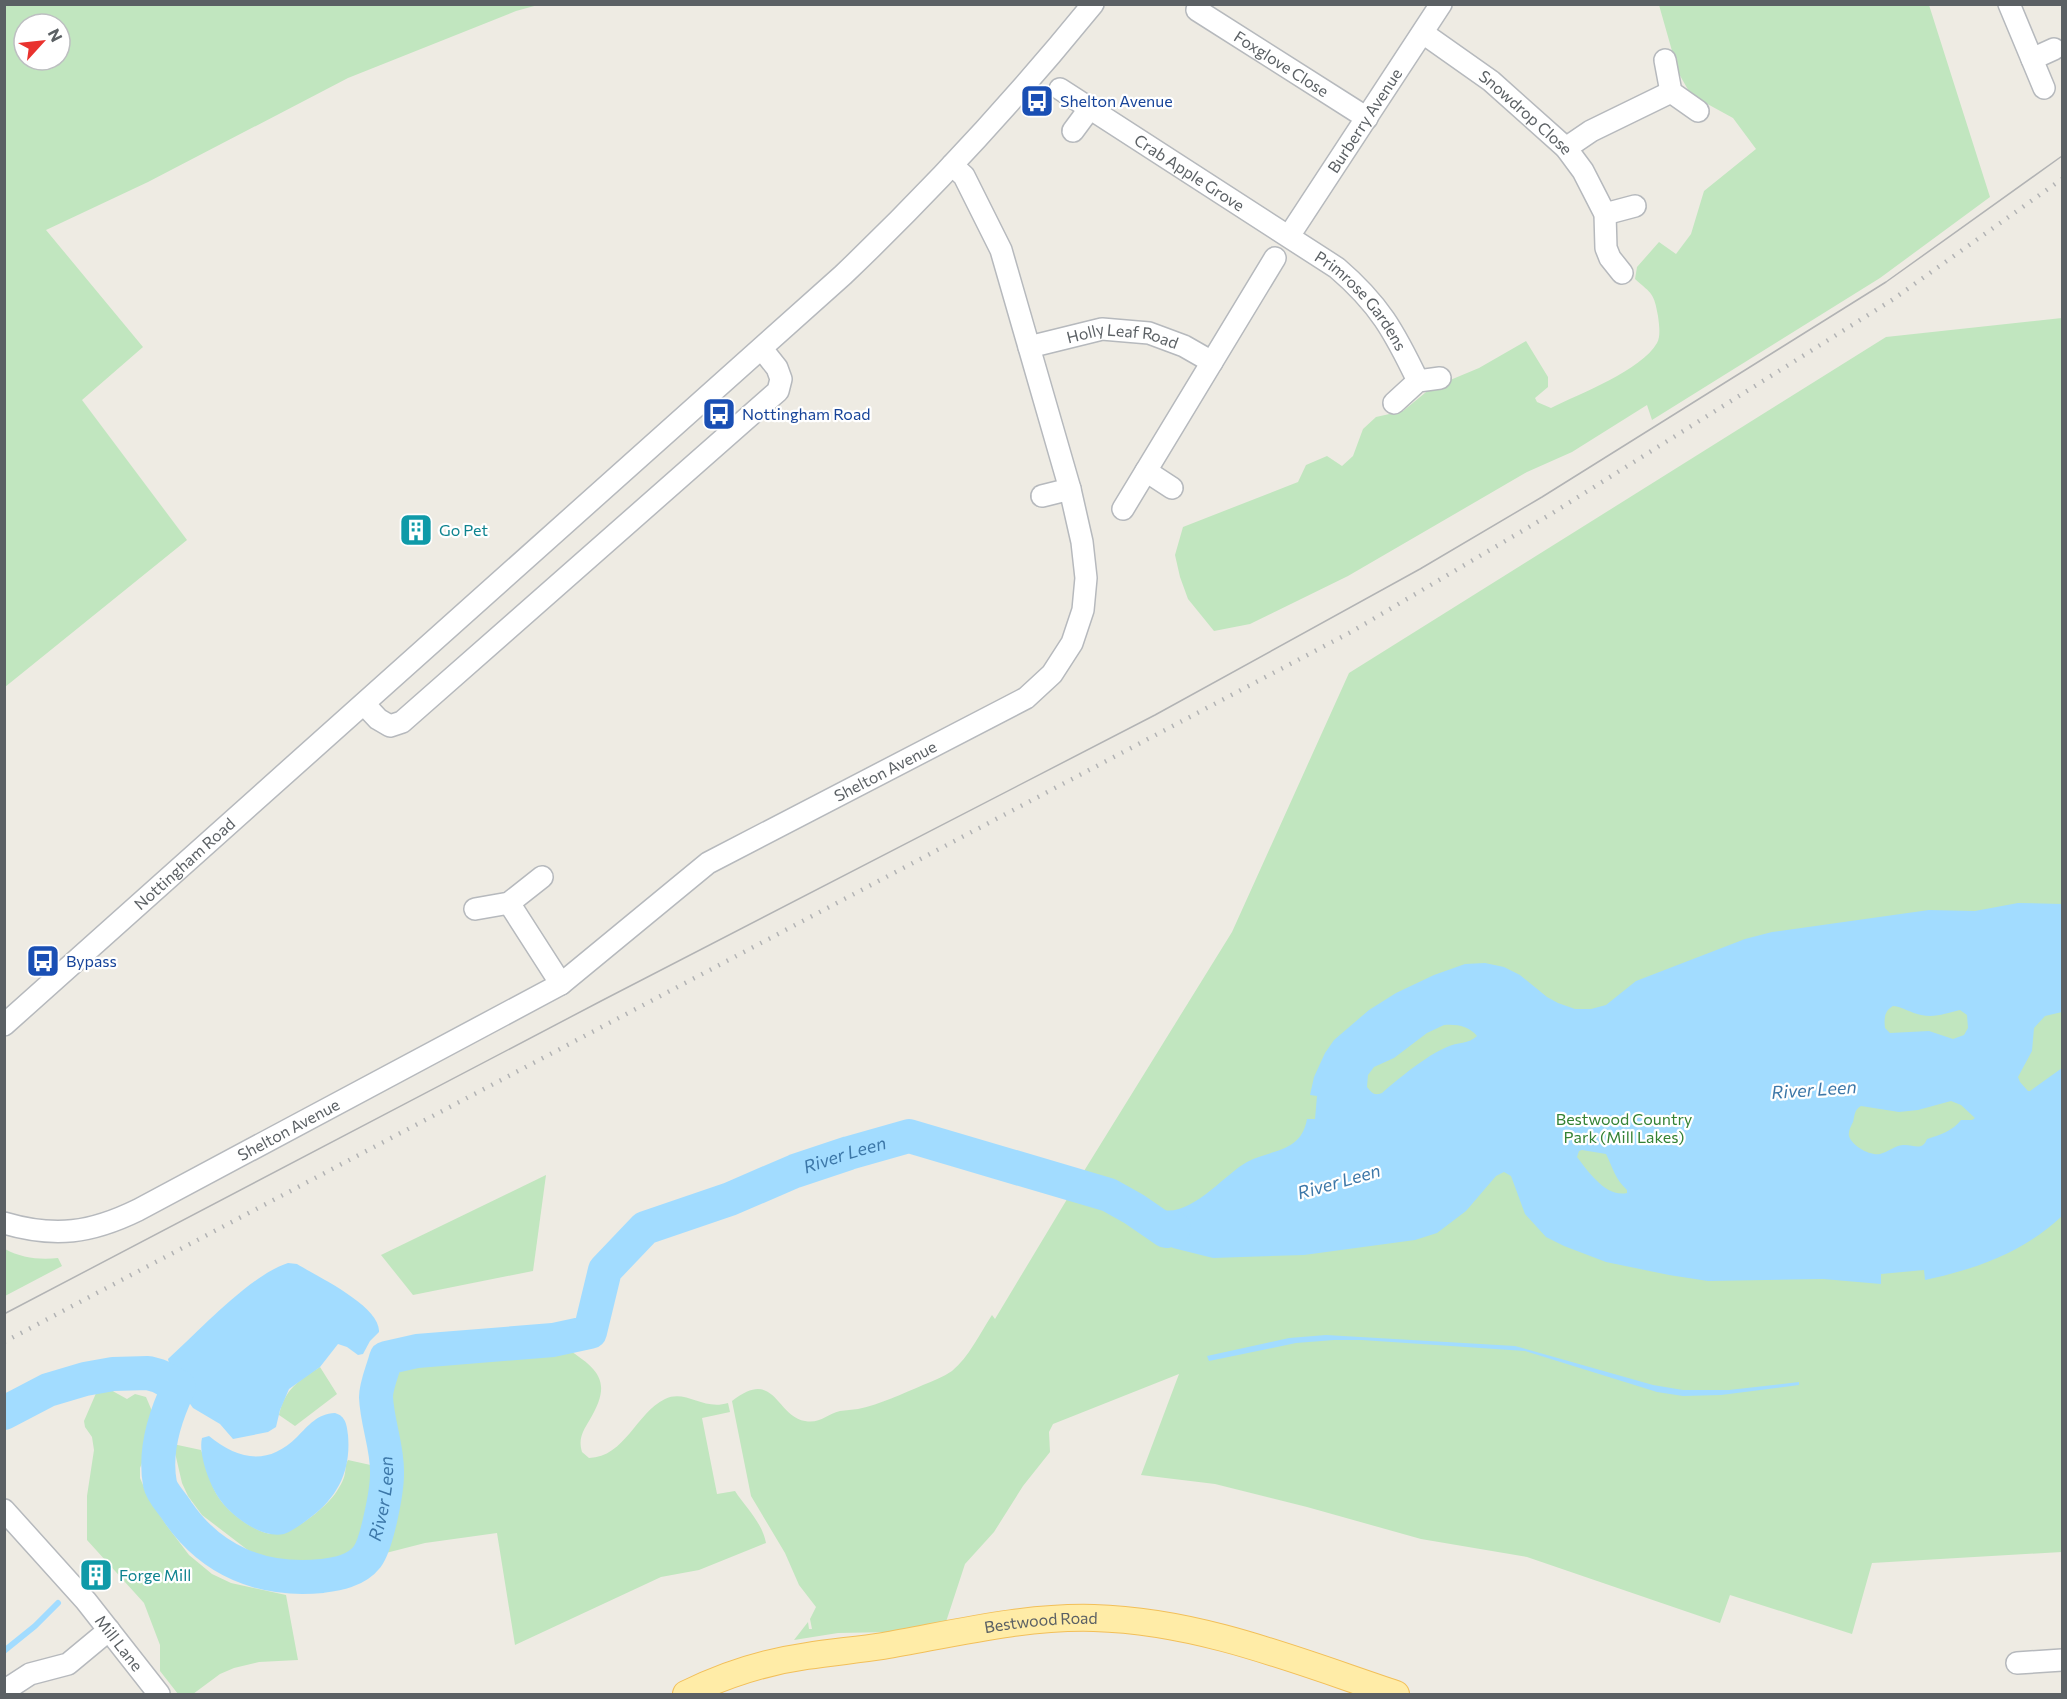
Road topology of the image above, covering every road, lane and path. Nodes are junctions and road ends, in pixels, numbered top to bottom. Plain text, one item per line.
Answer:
1 (1093, 4) edge
2 (1442, 4) edge
3 (2009, 4) edge
4 (1197, 10) dead end
5 (1423, 33) junction
6 (2054, 49) dead end
7 (2032, 59) junction
8 (1665, 60) dead end
9 (2044, 88) dead end
10 (1060, 89) dead end
11 (1671, 92) junction
12 (1090, 108) junction
13 (1698, 111) dead end
14 (1367, 118) junction
15 (1073, 131) dead end
16 (1566, 148) junction
17 (952, 165) junction
18 (1635, 206) dead end
19 (1605, 214) junction
20 (1289, 236) junction
21 (1275, 258) dead end
22 (1622, 273) dead end
23 (1029, 347) junction
24 (762, 349) junction
25 (1212, 362) junction
26 (1440, 378) dead end
27 (1418, 381) junction
28 (1394, 403) dead end
29 (1146, 471) junction
30 (1172, 488) dead end
31 (1070, 489) junction
32 (1042, 496) dead end
33 (1123, 509) dead end
34 (364, 704) junction
35 (543, 877) dead end
36 (509, 903) junction
37 (476, 909) dead end
38 (561, 984) junction
39 (4, 1025) edge
40 (4, 1223) edge
41 (4, 1510) edge
42 (109, 1630) junction
43 (2062, 1660) edge
44 (2017, 1663) dead end
45 (4, 1691) edge
46 (159, 1695) edge
47 (686, 1695) edge
48 (1396, 1695) edge

1 - 17 street, Nottingham Road
2 - 5 street, Burberry Avenue
3 - 7 street
4 - 14 street, Foxglove Close
5 - 14 street, Burberry Avenue
5 - 16 street, Snowdrop Close
6 - 7 street
7 - 9 street
8 - 11 street
10 - 12 street, Crab Apple Grove
11 - 13 street
11 - 16 street
12 - 15 street
12 - 20 street, Crab Apple Grove
14 - 20 street, Burberry Avenue
16 - 19 street, Snowdrop Close
17 - 23 street, Shelton Avenue
17 - 24 street, Nottingham Road
18 - 19 street
19 - 22 street, Snowdrop Close
20 - 27 street, Primrose Gardens
21 - 25 street
23 - 25 street, Holly Leaf Road
23 - 31 street, Shelton Avenue
24 - 34 street, Nottingham Road
24 - 34 street
25 - 29 street
26 - 27 street
27 - 28 street
29 - 30 street
29 - 33 street
31 - 32 street
31 - 38 street, Shelton Avenue
34 - 39 street, Nottingham Road
35 - 36 street
36 - 37 street
36 - 38 street
38 - 40 street, Shelton Avenue
41 - 42 street, Mill Lane
42 - 45 street
42 - 46 street, Mill Lane
43 - 44 street
47 - 48 main road, Bestwood Road

